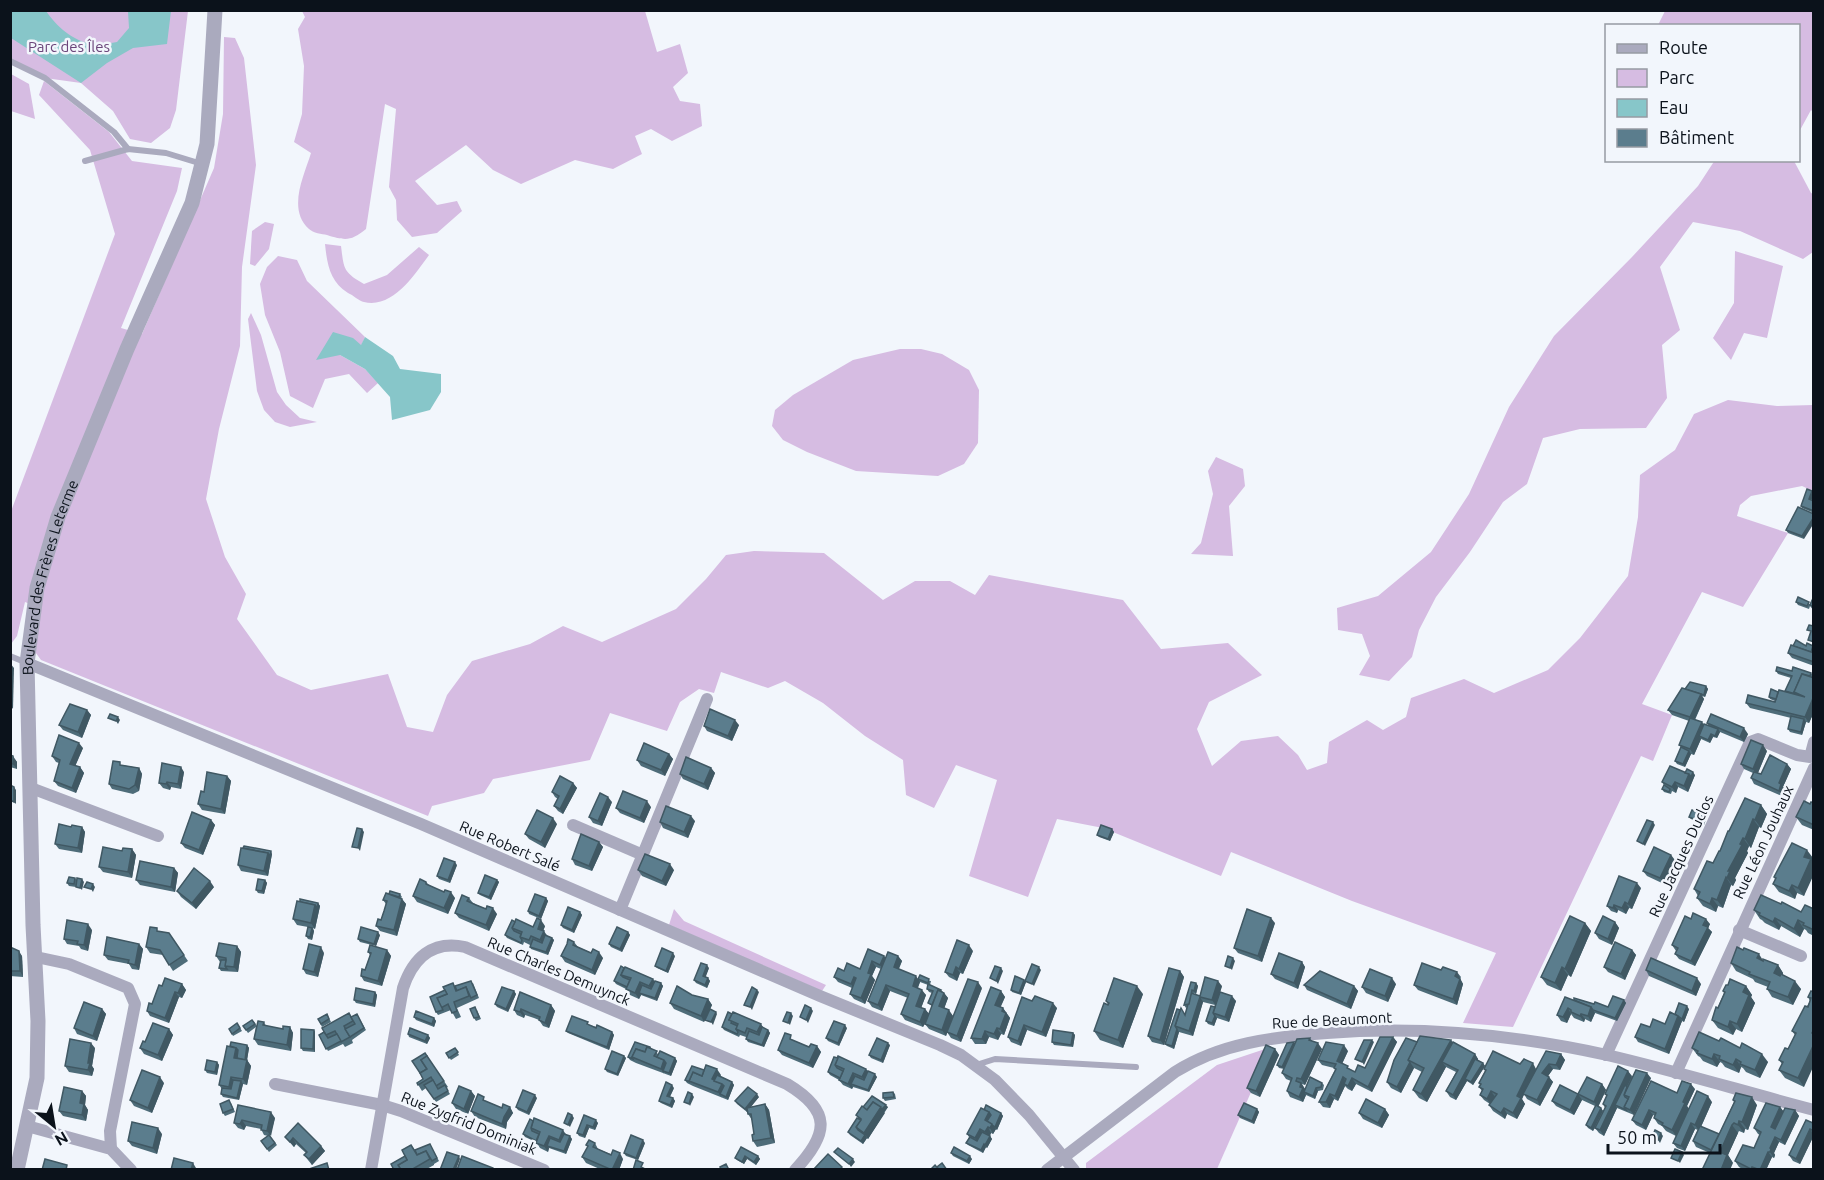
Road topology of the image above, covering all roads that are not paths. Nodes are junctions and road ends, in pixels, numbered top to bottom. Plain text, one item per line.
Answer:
1 (215, 10) edge
2 (10, 62) edge
3 (128, 149) junction
4 (85, 161) dead end
5 (203, 164) junction
6 (10, 656) edge
7 (27, 663) junction
8 (707, 699) dead end
9 (1814, 742) edge
10 (1812, 763) edge
11 (31, 788) junction
12 (573, 825) dead end
13 (158, 836) dead end
14 (643, 855) junction
15 (620, 910) junction
16 (1739, 930) junction
17 (1801, 956) dead end
18 (36, 957) junction
19 (1606, 1055) junction
20 (976, 1065) junction
21 (1136, 1067) dead end
22 (1676, 1073) junction
23 (275, 1084) dead end
24 (382, 1105) junction
25 (1814, 1110) edge
26 (27, 1126) junction
27 (111, 1149) junction
28 (1063, 1157) junction
29 (17, 1170) edge
30 (131, 1170) edge
31 (371, 1170) edge
32 (544, 1170) edge
33 (795, 1170) edge
34 (1047, 1170) edge
35 (1074, 1170) edge

1 - 5 street, Boulevard des Frères Leterme
2 - 3 lane
3 - 4 lane
3 - 5 lane
5 - 7 street, Boulevard des Frères Leterme
6 - 7 lane
7 - 11 street, Boulevard des Frères Leterme
7 - 15 street, Rue Robert Salé
8 - 14 street
9 - 10 street
10 - 16 street, Rue Léon Jouhaux
10 - 19 street, Rue Jacques Duclos
11 - 13 street
11 - 18 street, Boulevard des Frères Leterme
12 - 14 street
14 - 15 street
15 - 20 street, Rue Robert Salé
16 - 17 street
16 - 22 street, Rue Léon Jouhaux
18 - 26 street, Boulevard des Frères Leterme
18 - 27 street
19 - 22 street, Rue de Beaumont
19 - 28 street, Rue de Beaumont
20 - 21 lane
20 - 28 street, Rue Robert Salé
22 - 25 street, Rue de Beaumont
23 - 24 street, Rue Zygfrid Dominiak
24 - 31 street, Rue Charles Demuynck
24 - 32 street, Rue Zygfrid Dominiak
24 - 33 street, Rue Charles Demuynck
26 - 27 street
26 - 29 street, Boulevard des Frères Leterme
27 - 30 street
28 - 34 street, Rue de Beaumont
28 - 35 street, Rue Robert Salé

